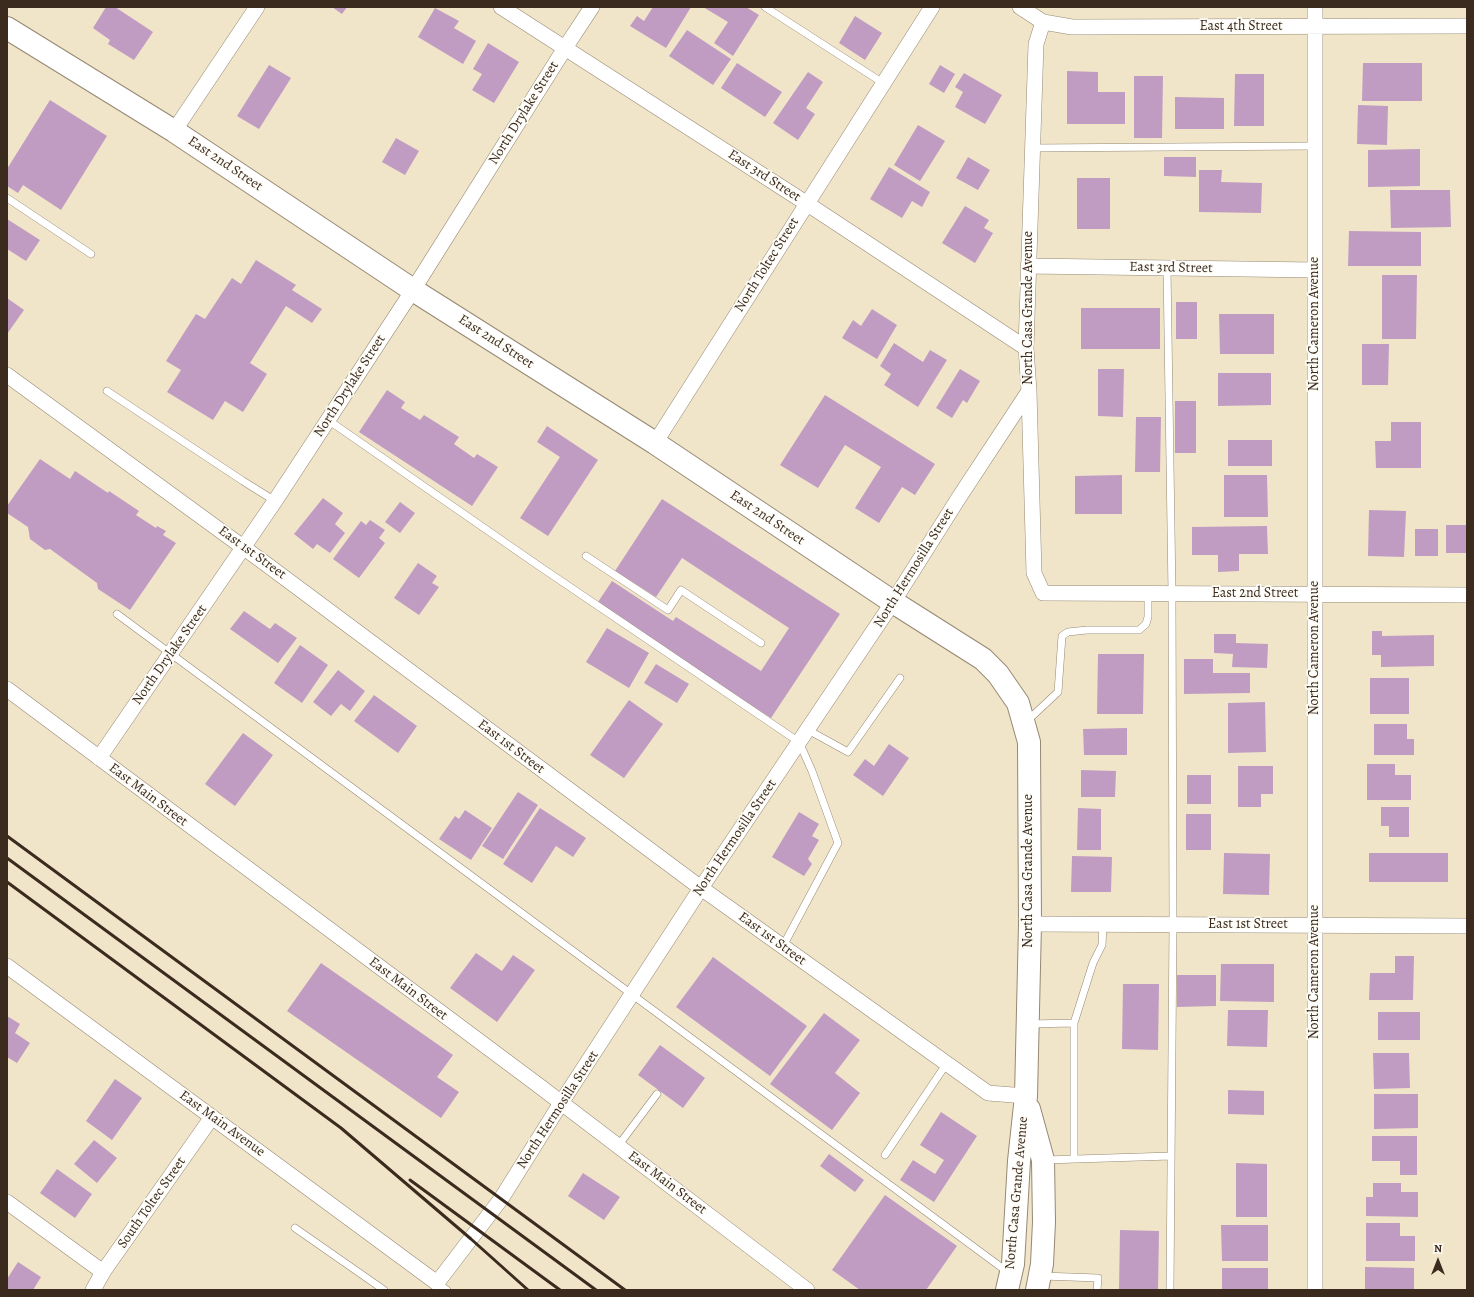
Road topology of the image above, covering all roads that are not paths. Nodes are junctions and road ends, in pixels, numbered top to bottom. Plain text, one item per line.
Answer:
1 (258, 7) edge
2 (501, 7) edge
3 (592, 7) edge
4 (765, 7) edge
5 (932, 7) edge
6 (1020, 7) edge
7 (1315, 7) edge
8 (1043, 22) junction
9 (1315, 26) junction
10 (1467, 26) edge
11 (7, 28) edge
12 (564, 48) junction
13 (884, 83) junction
14 (174, 131) junction
15 (1315, 146) junction
16 (1032, 148) junction
17 (7, 198) edge
18 (806, 203) junction
19 (91, 254) dead end
20 (1028, 266) junction
21 (1167, 268) junction
22 (1315, 270) junction
23 (413, 290) junction
24 (1026, 348) junction
25 (7, 375) edge
26 (107, 391) dead end
27 (1029, 391) junction
28 (328, 420) junction
29 (655, 444) junction
30 (275, 501) junction
31 (244, 547) junction
32 (586, 556) dead end
33 (1043, 593) joint
34 (1148, 593) junction
35 (1172, 593) junction
36 (1315, 594) junction
37 (1467, 595) edge
38 (893, 602) junction
39 (117, 614) dead end
40 (761, 643) dead end
41 (171, 653) junction
42 (983, 659) joint
43 (900, 678) dead end
44 (7, 689) edge
45 (1024, 724) junction
46 (808, 730) junction
47 (799, 742) junction
48 (98, 758) junction
49 (701, 888) junction
50 (1030, 924) junction
51 (1103, 925) junction
52 (1173, 925) junction
53 (1315, 926) junction
54 (1467, 926) edge
55 (783, 946) junction
56 (7, 966) edge
57 (632, 994) junction
58 (1074, 1023) junction
59 (1027, 1024) junction
60 (947, 1063) junction
61 (657, 1094) dead end
62 (1026, 1096) junction
63 (561, 1103) junction
64 (212, 1117) junction
65 (618, 1146) junction
66 (884, 1155) dead end
67 (1171, 1156) junction
68 (1074, 1159) junction
69 (1043, 1160) junction
70 (7, 1202) edge
71 (295, 1228) dead end
72 (103, 1272) junction
73 (1008, 1282) edge
74 (1038, 1283) edge
75 (442, 1286) edge
76 (93, 1290) edge
77 (384, 1290) edge
78 (806, 1290) edge
79 (1098, 1290) edge
80 (1170, 1290) edge
81 (1316, 1290) edge

1 - 14 street
2 - 12 street, East 3rd Street
3 - 12 street, North Drylake Street
4 - 13 lane
5 - 13 street, North Toltec Street
6 - 8 street, East 4th Street
7 - 9 street, North Cameron Avenue
8 - 9 street, East 4th Street
8 - 16 street, North Casa Grande Avenue
9 - 10 street, East 4th Street
9 - 15 street, North Cameron Avenue
11 - 14 main road, East 2nd Street
12 - 18 street, East 3rd Street
12 - 23 street, North Drylake Street
13 - 18 street, North Toltec Street
14 - 23 main road, East 2nd Street
15 - 16 lane
15 - 22 street, North Cameron Avenue
16 - 20 street, North Casa Grande Avenue
17 - 19 lane
18 - 24 street, East 3rd Street
18 - 29 street, North Toltec Street
20 - 21 street, East 3rd Street
20 - 24 street, North Casa Grande Avenue
21 - 22 street, East 3rd Street
21 - 35 lane
22 - 36 street, North Cameron Avenue
23 - 28 street, North Drylake Street
23 - 29 main road, East 2nd Street
24 - 27 street, North Casa Grande Avenue
25 - 31 street, East 1st Street
26 - 30 lane
27 - 33 street, North Casa Grande Avenue
27 - 38 street, North Hermosilla Street
28 - 30 street, North Drylake Street
28 - 47 lane
29 - 38 main road, East 2nd Street
30 - 31 street, North Drylake Street
31 - 41 street, North Drylake Street
31 - 49 street, East 1st Street
32 - 40 lane
33 - 34 street, East 2nd Street
34 - 35 street, East 2nd Street
34 - 45 lane
35 - 36 street, East 2nd Street
35 - 52 lane
36 - 37 street, East 2nd Street
36 - 53 street, North Cameron Avenue
38 - 42 main road, East 2nd Street
38 - 46 street, North Hermosilla Street
39 - 41 lane
41 - 48 street, North Drylake Street
41 - 57 lane
42 - 45 main road, North Casa Grande Avenue
43 - 46 lane
44 - 48 street, East Main Street
45 - 50 main road, North Casa Grande Avenue
46 - 47 street, North Hermosilla Street
47 - 49 street, North Hermosilla Street
47 - 55 lane
48 - 63 street, East Main Street
49 - 55 street, East 1st Street
49 - 57 street, North Hermosilla Street
50 - 51 street, East 1st Street
50 - 59 main road, North Casa Grande Avenue
51 - 52 street, East 1st Street
51 - 58 lane
52 - 53 street, East 1st Street
52 - 67 lane
53 - 54 street, East 1st Street
53 - 81 street, North Cameron Avenue
55 - 60 street, East 1st Street
56 - 64 street, East Main Avenue
57 - 63 street, North Hermosilla Street
57 - 73 lane
58 - 59 lane
58 - 68 lane
59 - 62 main road, North Casa Grande Avenue
60 - 62 street, East 1st Street
60 - 66 lane
61 - 65 lane
62 - 69 main road, North Casa Grande Avenue
62 - 73 main road, North Casa Grande Avenue
63 - 65 street, East Main Street
63 - 75 street, North Hermosilla Street
64 - 72 street, South Toltec Street
64 - 75 street, East Main Avenue
65 - 78 street, East Main Street
67 - 68 lane
67 - 80 lane
68 - 69 lane
69 - 74 main road, North Casa Grande Avenue
70 - 72 street
71 - 77 lane
72 - 76 street, South Toltec Street
74 - 79 lane

